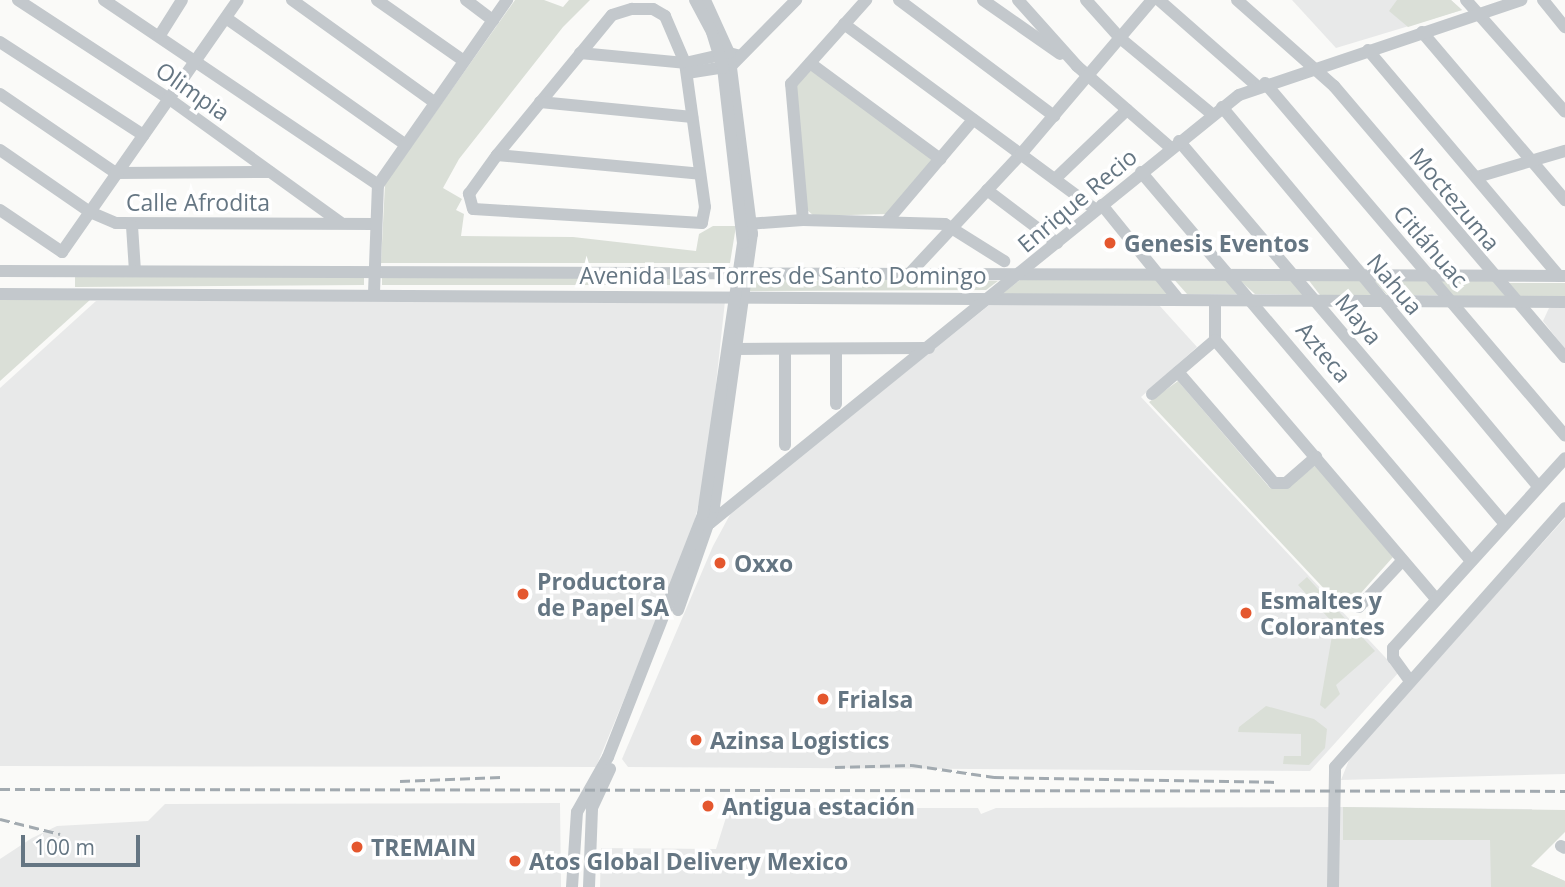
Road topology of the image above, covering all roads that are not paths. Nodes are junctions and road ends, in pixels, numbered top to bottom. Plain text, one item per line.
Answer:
1 (18, 0) edge
2 (104, 0) edge
3 (181, 0) edge
4 (238, 0) edge
5 (292, 0) edge
6 (377, 0) edge
7 (466, 0) edge
8 (507, 0) edge
9 (695, 0) edge
10 (705, 0) edge
11 (794, 0) edge
12 (866, 0) edge
13 (899, 0) edge
14 (983, 0) edge
15 (1018, 0) edge
16 (1086, 0) edge
17 (1152, 0) edge
18 (1159, 0) edge
19 (1237, 0) edge
20 (1466, 0) edge
21 (1521, 0) edge
22 (1543, 0) edge
23 (1479, 13) junction
24 (226, 18) junction
25 (493, 20) junction
26 (844, 24) junction
27 (1565, 27) edge
28 (1422, 32) junction
29 (160, 35) junction
30 (1120, 38) junction
31 (0, 42) edge
32 (1368, 50) junction
33 (580, 53) junction
34 (197, 59) junction
35 (728, 60) junction
36 (464, 61) junction
37 (810, 63) junction
38 (1077, 66) junction
39 (1314, 67) junction
40 (686, 68) junction
41 (1088, 76) junction
42 (1261, 85) junction
43 (0, 94) edge
44 (168, 98) junction
45 (434, 102) junction
46 (540, 102) junction
47 (1127, 110) junction
48 (1217, 111) junction
49 (1565, 112) edge
50 (1054, 116) junction
51 (692, 117) junction
52 (973, 120) junction
53 (144, 135) junction
54 (405, 145) junction
55 (1175, 145) junction
56 (0, 150) edge
57 (1565, 151) edge
58 (1021, 154) junction
59 (497, 155) junction
60 (940, 159) junction
61 (1532, 161) junction
62 (270, 172) junction
63 (116, 173) junction
64 (1141, 173) junction
65 (700, 174) junction
66 (1476, 177) junction
67 (1055, 179) junction
68 (378, 185) junction
69 (987, 190) junction
70 (1565, 200) edge
71 (1099, 207) junction
72 (0, 210) edge
73 (90, 212) junction
74 (803, 219) junction
75 (887, 221) junction
76 (340, 222) junction
77 (375, 224) junction
78 (748, 224) junction
79 (132, 226) junction
80 (952, 226) junction
81 (1057, 243) junction
82 (62, 252) junction
83 (1004, 261) dead end
84 (0, 271) edge
85 (135, 271) junction
86 (374, 271) junction
87 (62, 272) junction
88 (742, 272) junction
89 (673, 273) junction
90 (910, 273) junction
91 (1159, 273) junction
92 (1357, 273) junction
93 (1023, 274) junction
94 (1228, 274) junction
95 (1292, 274) junction
96 (1427, 274) junction
97 (1491, 275) junction
98 (1562, 275) edge
99 (0, 293) edge
100 (374, 293) junction
101 (62, 295) junction
102 (679, 296) junction
103 (738, 297) junction
104 (991, 298) junction
105 (1315, 299) junction
106 (1380, 299) junction
107 (1179, 300) junction
108 (1251, 300) junction
109 (1215, 301) junction
110 (1451, 301) junction
111 (1514, 301) junction
112 (1561, 302) edge
113 (1538, 328) junction
114 (1214, 340) junction
115 (929, 348) junction
116 (736, 349) junction
117 (785, 351) junction
118 (836, 351) junction
119 (1565, 357) edge
120 (1178, 372) junction
121 (1152, 394) dead end
122 (836, 404) dead end
123 (1565, 436) edge
124 (785, 445) dead end
125 (1316, 457) junction
126 (1565, 458) edge
127 (1538, 486) junction
128 (1565, 508) edge
129 (705, 523) junction
130 (1505, 524) junction
131 (1403, 560) junction
132 (1471, 561) junction
133 (1436, 599) junction
134 (1359, 607) dead end
135 (1410, 681) junction
136 (590, 797) junction
137 (572, 851) junction
138 (589, 851) junction
139 (572, 887) edge
140 (589, 887) edge
141 (1333, 887) edge

1 - 44 street, Olimpia
2 - 29 street
3 - 29 street
4 - 24 street
5 - 45 street
6 - 36 street
7 - 25 street
8 - 25 street
9 - 35 street
10 - 35 street
11 - 35 street
12 - 26 street
13 - 50 street
14 - 38 street
15 - 38 street
16 - 30 street, Nahua
17 - 30 street
18 - 42 street, Citláhuac
19 - 39 street, Moctezuma
20 - 23 street
21 - 23 street, Enrique Recio
22 - 27 street
23 - 28 street, Enrique Recio
23 - 49 street
24 - 34 street
24 - 54 street
25 - 36 street
26 - 37 street
26 - 52 street
28 - 32 street, Enrique Recio
28 - 61 street
29 - 34 street
30 - 41 street
30 - 48 street, Nahua
31 - 53 street
32 - 39 street, Enrique Recio
32 - 66 street
33 - 40 street
33 - 40 street
33 - 46 street
34 - 44 street
34 - 68 street
35 - 40 street
35 - 78 street
36 - 45 street
37 - 60 street
37 - 74 street
38 - 41 street, Maya
39 - 42 street, Enrique Recio
39 - 97 street, Moctezuma
40 - 51 street
41 - 47 street, Maya
41 - 50 street
42 - 48 street, Enrique Recio
42 - 96 street, Citláhuac
43 - 63 street
44 - 53 street
44 - 62 street, Olimpia
45 - 54 street
46 - 51 street
46 - 59 street
47 - 55 street, Maya
47 - 67 street
48 - 55 street, Enrique Recio
48 - 92 street, Nahua
50 - 58 street
51 - 65 street
52 - 58 street
52 - 60 street
53 - 63 street
54 - 68 street
55 - 64 street, Enrique Recio
55 - 95 street, Maya
56 - 73 street, Calle Afrodita
57 - 61 street
58 - 67 street
58 - 69 street
59 - 65 street
59 - 65 street
60 - 75 street
61 - 66 street
61 - 70 street
62 - 63 street
62 - 76 street, Olimpia
63 - 73 street
64 - 71 street, Enrique Recio
64 - 94 street, Azteca
66 - 98 street
67 - 71 street
68 - 77 street
69 - 80 street
69 - 81 street
71 - 81 street, Enrique Recio
71 - 91 street
72 - 82 street
73 - 79 street, Calle Afrodita
73 - 82 street
74 - 75 street
74 - 78 street
75 - 80 street
76 - 77 street, Calle Afrodita
76 - 79 street, Calle Afrodita
77 - 86 street
78 - 88 street
79 - 85 street
80 - 83 street
80 - 90 street
81 - 93 street, Enrique Recio
82 - 87 street
84 - 87 street, Avenida Las Torres de Santo Domingo
85 - 86 street, Avenida Las Torres de Santo Domingo
85 - 87 street, Avenida Las Torres de Santo Domingo
86 - 89 street, Avenida Las Torres de Santo Domingo
86 - 100 street
87 - 101 street
88 - 89 street, Avenida Las Torres de Santo Domingo
88 - 90 street, Avenida Las Torres de Santo Domingo
88 - 103 street
89 - 102 street
90 - 93 street, Avenida Las Torres de Santo Domingo
91 - 93 street, Avenida Las Torres de Santo Domingo
91 - 94 street, Avenida Las Torres de Santo Domingo
91 - 107 street
92 - 95 street, Avenida Las Torres de Santo Domingo
92 - 96 street, Avenida Las Torres de Santo Domingo
92 - 106 street, Nahua
93 - 104 street, Enrique Recio
94 - 95 street, Avenida Las Torres de Santo Domingo
94 - 108 street, Azteca
95 - 105 street, Maya
96 - 97 street, Avenida Las Torres de Santo Domingo
96 - 110 street, Citláhuac
97 - 98 street, Avenida Las Torres de Santo Domingo
97 - 111 street, Moctezuma
99 - 101 street, Avenida Las Torres de Santo Domingo
100 - 101 street, Avenida Las Torres de Santo Domingo
100 - 102 street, Avenida Las Torres de Santo Domingo
102 - 103 street, Avenida Las Torres de Santo Domingo
103 - 104 street, Avenida Las Torres de Santo Domingo
103 - 116 street
103 - 129 street
104 - 107 street, Avenida Las Torres de Santo Domingo
104 - 115 street, Enrique Recio
105 - 106 street, Avenida Las Torres de Santo Domingo
105 - 108 street, Avenida Las Torres de Santo Domingo
105 - 130 street, Maya
106 - 110 street, Avenida Las Torres de Santo Domingo
106 - 127 street, Nahua
107 - 109 street, Avenida Las Torres de Santo Domingo
108 - 109 street, Avenida Las Torres de Santo Domingo
108 - 132 street, Azteca
109 - 114 street
110 - 111 street, Avenida Las Torres de Santo Domingo
110 - 123 street, Citláhuac
111 - 112 street, Avenida Las Torres de Santo Domingo
111 - 113 street, Moctezuma
112 - 113 street
113 - 119 street, Moctezuma
114 - 120 street
114 - 125 street
115 - 118 street
115 - 129 street, Enrique Recio
116 - 117 street
116 - 129 street
117 - 118 street
117 - 124 street
118 - 122 street
120 - 121 street
120 - 125 street
125 - 131 street
126 - 127 street
127 - 130 street
128 - 135 street
129 - 136 street
130 - 132 street
131 - 133 street
131 - 134 street
132 - 133 street
133 - 135 street
135 - 141 street
136 - 137 street
136 - 138 street
137 - 138 street
137 - 139 street
138 - 140 street

